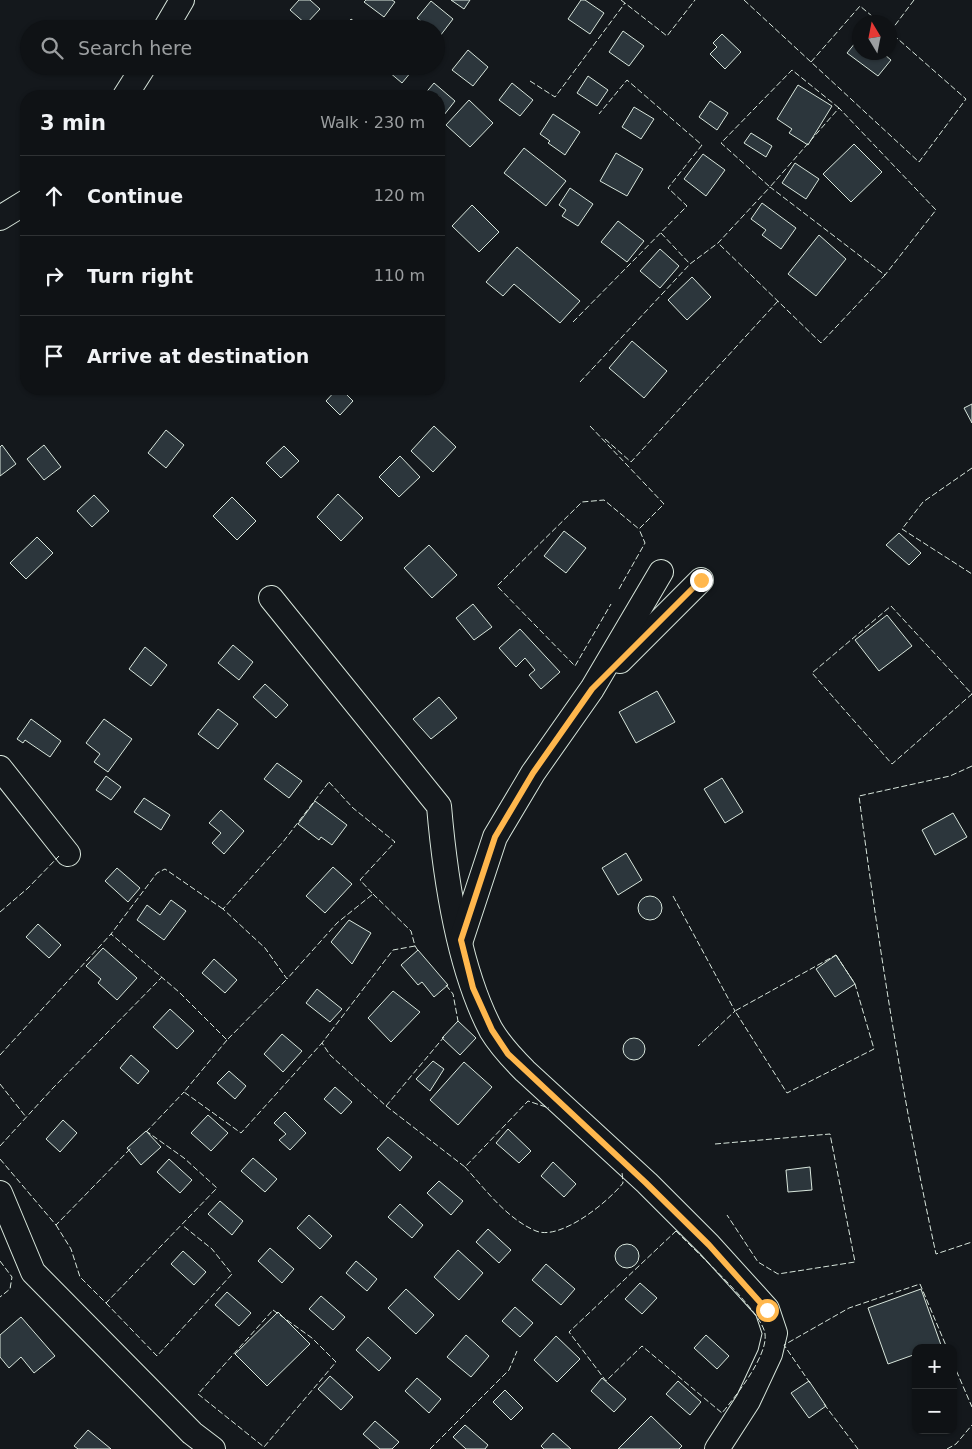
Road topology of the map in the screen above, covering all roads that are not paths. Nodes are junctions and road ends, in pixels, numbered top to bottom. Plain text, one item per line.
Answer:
1 (182, 0) edge
2 (171, 20) edge
3 (138, 75) edge
4 (129, 90) edge
5 (20, 206) edge
6 (0, 218) edge
7 (661, 572) dead end
8 (701, 580) dead end
9 (271, 598) dead end
10 (592, 689) junction
11 (0, 768) edge
12 (68, 854) dead end
13 (461, 940) junction
14 (0, 1193) edge
15 (213, 1449) edge
16 (717, 1449) edge

1 - 2 street
3 - 4 street
5 - 6 street
7 - 10 street
8 - 10 street
9 - 13 street
10 - 13 street
11 - 12 street
13 - 16 street
14 - 15 street

